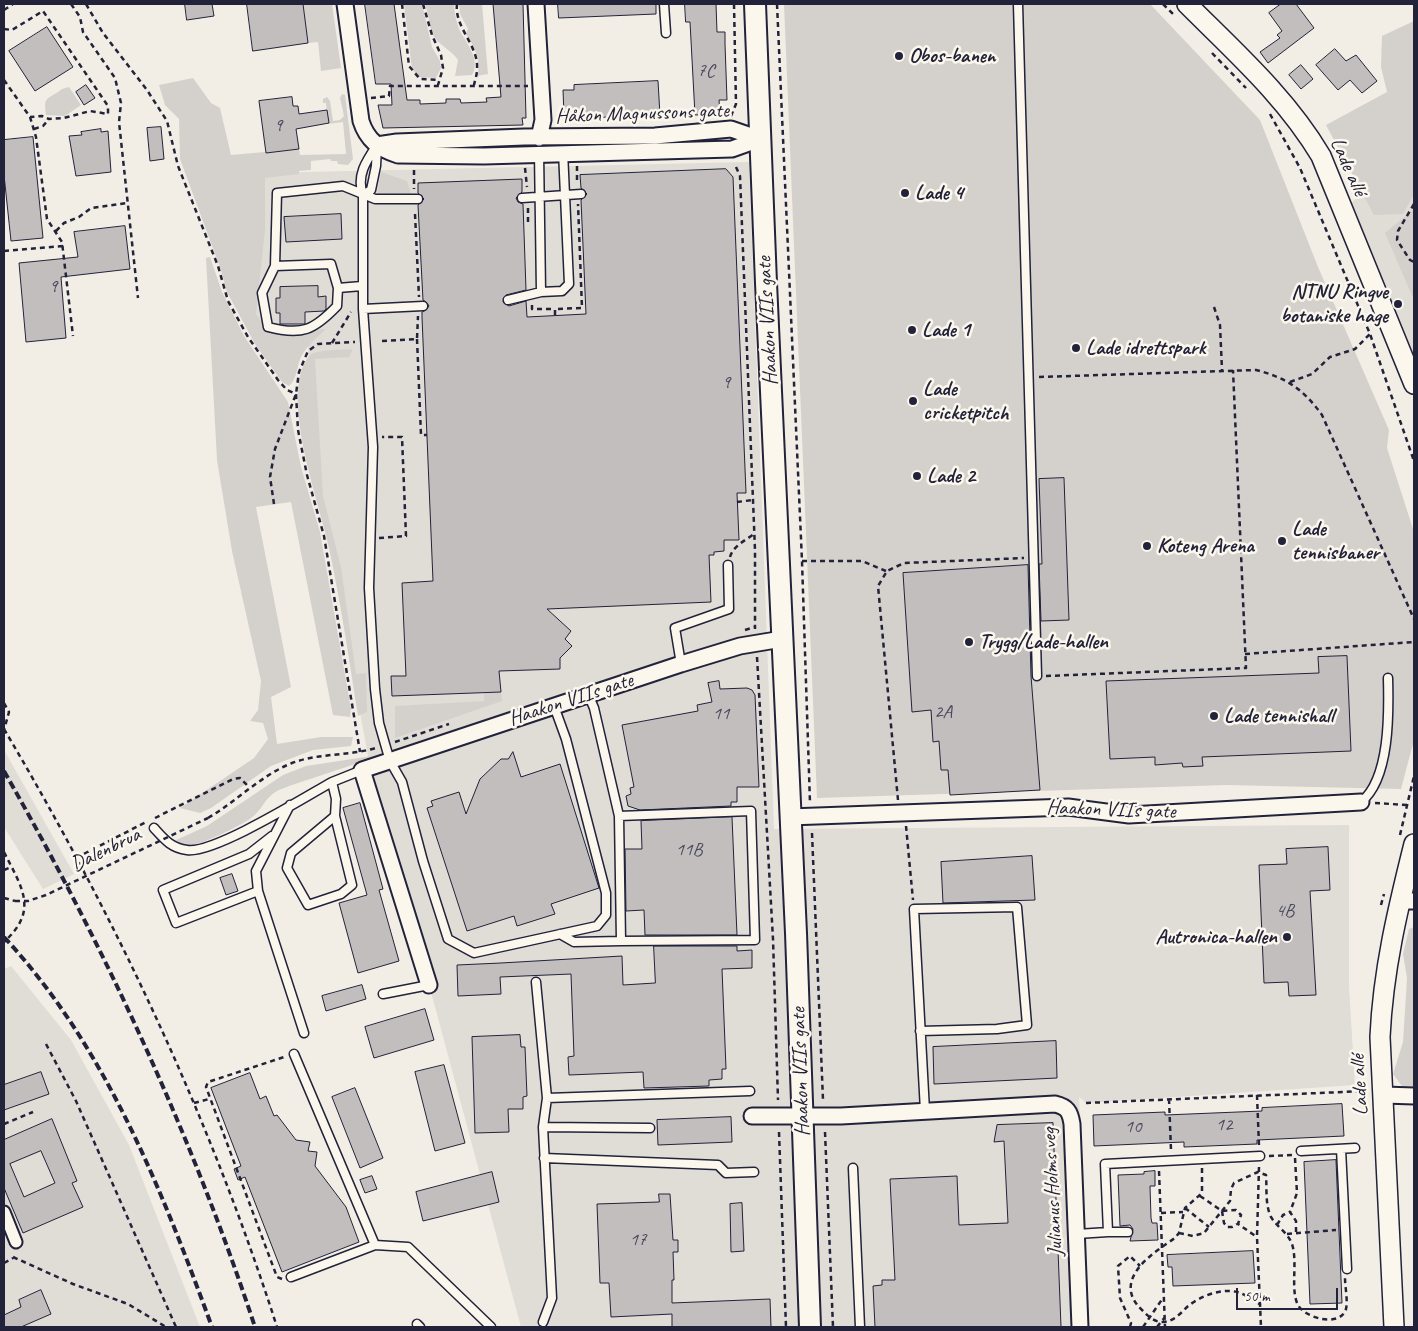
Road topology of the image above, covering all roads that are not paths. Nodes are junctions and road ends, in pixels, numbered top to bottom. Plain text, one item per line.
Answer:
1 (345, 4) edge
2 (536, 4) edge
3 (664, 4) edge
4 (756, 4) edge
5 (1018, 4) edge
6 (1182, 11) edge
7 (666, 33) dead end
8 (539, 138) junction
9 (562, 138) junction
10 (760, 140) junction
11 (377, 145) junction
12 (563, 154) junction
13 (540, 155) junction
14 (564, 194) junction
15 (581, 194) dead end
16 (363, 195) junction
17 (540, 195) junction
18 (416, 198) road end
19 (522, 198) dead end
20 (275, 266) junction
21 (362, 286) junction
22 (338, 288) junction
23 (541, 292) junction
24 (508, 300) dead end
25 (420, 305) road end
26 (363, 309) junction
27 (1414, 383) edge
28 (728, 565) road end
29 (782, 639) junction
30 (681, 664) junction
31 (1037, 676) road end
32 (1388, 678) dead end
33 (588, 694) junction
34 (554, 706) junction
35 (390, 760) junction
36 (362, 770) junction
37 (332, 782) junction
38 (1361, 802) joint
39 (290, 805) junction
40 (335, 816) junction
41 (620, 816) junction
42 (789, 817) junction
43 (154, 828) dead end
44 (272, 836) junction
45 (1414, 844) edge
46 (258, 891) junction
47 (1407, 901) edge
48 (560, 934) junction
49 (621, 941) junction
50 (536, 982) dead end
51 (429, 985) joint
52 (383, 994) dead end
53 (920, 1031) junction
54 (304, 1033) dead end
55 (294, 1054) road end
56 (750, 1091) dead end
57 (1376, 1093) junction
58 (1414, 1096) edge
59 (547, 1098) junction
60 (925, 1111) junction
61 (752, 1116) dead end
62 (803, 1116) junction
63 (543, 1128) junction
64 (650, 1128) dead end
65 (1356, 1148) dead end
66 (1341, 1149) junction
67 (1301, 1151) dead end
68 (1260, 1156) road end
69 (544, 1158) junction
70 (853, 1168) dead end
71 (754, 1172) dead end
72 (4, 1212) edge
73 (1108, 1232) junction
74 (1128, 1232) dead end
75 (1077, 1234) junction
76 (16, 1242) dead end
77 (375, 1245) junction
78 (1347, 1269) road end
79 (291, 1277) road end
80 (543, 1322) dead end
81 (491, 1327) edge
82 (810, 1327) edge
83 (860, 1327) edge
84 (1080, 1327) edge
85 (1394, 1327) edge

1 - 11 street, Håkon Magnussons gate
2 - 8 street
3 - 7 lane
4 - 10 main road, Haakon VIIs gate
5 - 31 lane
6 - 27 street, Lade allé
8 - 9 street, Håkon Magnussons gate
8 - 11 street, Håkon Magnussons gate
8 - 13 lane
9 - 10 street, Håkon Magnussons gate
9 - 12 lane
10 - 12 street, Håkon Magnussons gate
10 - 29 main road, Haakon VIIs gate
11 - 13 street, Håkon Magnussons gate
11 - 16 lane
11 - 16 lane
12 - 13 street, Håkon Magnussons gate
12 - 14 lane
13 - 17 lane
14 - 15 lane
14 - 17 lane
14 - 23 lane
16 - 18 lane
16 - 20 lane
16 - 21 lane
17 - 19 lane
17 - 23 lane
20 - 22 lane
20 - 22 lane
21 - 22 lane
21 - 26 lane
23 - 24 lane
25 - 26 lane
26 - 35 lane
28 - 30 lane
29 - 30 street, Haakon VIIs gate
29 - 42 main road, Haakon VIIs gate
30 - 33 street, Haakon VIIs gate
32 - 38 lane
33 - 34 street, Haakon VIIs gate
33 - 41 lane
34 - 35 street, Haakon VIIs gate
34 - 48 lane
35 - 36 street, Haakon VIIs gate
35 - 48 lane
36 - 37 lane
36 - 51 street
37 - 39 lane
37 - 40 lane
38 - 42 street, Haakon VIIs gate
39 - 43 lane
39 - 44 lane
40 - 40 lane
41 - 49 lane
41 - 49 lane
42 - 62 main road, Haakon VIIs gate
44 - 46 lane
44 - 46 lane
45 - 47 street, Lade allé
46 - 54 lane
47 - 57 street, Lade allé
48 - 49 lane
50 - 59 lane
51 - 52 lane
53 - 53 lane
53 - 60 lane
55 - 77 lane
56 - 59 lane
57 - 58 street
57 - 85 street, Lade allé
59 - 63 lane
60 - 62 street, Julianus Holms veg
60 - 75 street, Julianus Holms veg
61 - 62 street, Julianus Holms veg
62 - 82 main road, Haakon VIIs gate
63 - 64 lane
63 - 69 lane
65 - 66 lane
66 - 67 lane
66 - 78 lane
68 - 73 lane
69 - 71 lane
69 - 80 lane
70 - 83 lane
72 - 76 street
73 - 74 lane
73 - 75 lane
75 - 84 street, Julianus Holms veg
77 - 79 lane
77 - 81 lane

